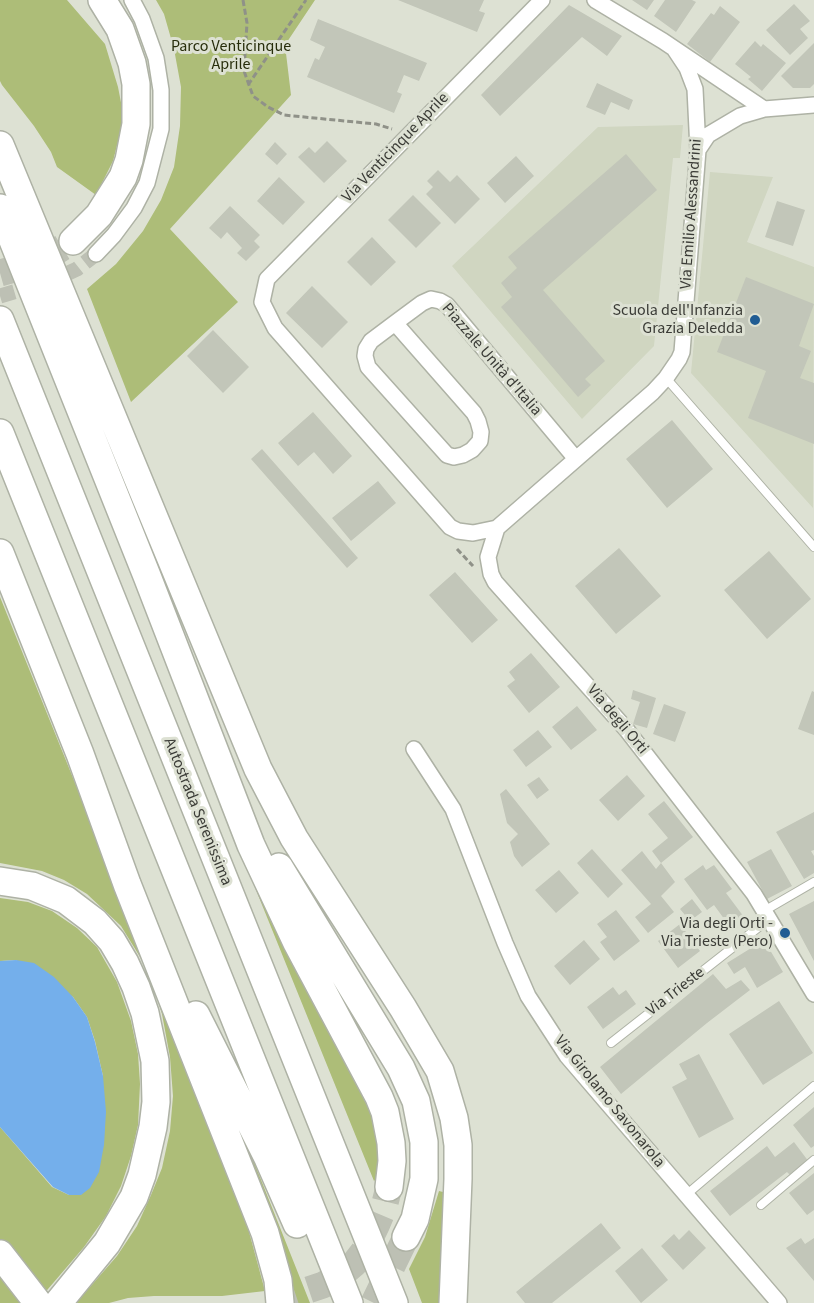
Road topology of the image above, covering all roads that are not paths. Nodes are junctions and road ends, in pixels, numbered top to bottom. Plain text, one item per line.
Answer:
1 (102, 0) edge
2 (132, 0) edge
3 (542, 0) edge
4 (595, 0) edge
5 (675, 50) junction
6 (814, 104) edge
7 (764, 109) junction
8 (0, 145) edge
9 (698, 150) junction
10 (0, 208) edge
11 (85, 247) joint
12 (0, 320) edge
13 (395, 323) junction
14 (666, 378) junction
15 (0, 433) edge
16 (576, 459) junction
17 (497, 528) junction
18 (814, 547) edge
19 (0, 553) edge
20 (147, 576) junction
21 (414, 749) dead end
22 (81, 754) junction
23 (0, 881) edge
24 (814, 882) edge
25 (766, 915) junction
26 (814, 994) edge
27 (611, 1043) dead end
28 (814, 1086) edge
29 (814, 1160) edge
30 (389, 1187) tunnel mouth
31 (686, 1195) junction
32 (761, 1205) dead end
33 (406, 1237) tunnel mouth
34 (0, 1254) edge
35 (0, 1282) edge
36 (16, 1303) edge
37 (38, 1303) edge
38 (58, 1303) edge
39 (280, 1303) edge
40 (335, 1303) edge
41 (349, 1303) edge
42 (394, 1303) edge
43 (453, 1303) edge
44 (779, 1303) edge

1 - 11 highway
2 - 11 street
3 - 17 street, Via Venticinque Aprile
4 - 5 street
5 - 7 street
5 - 9 street, Via Emilio Alessandrini
6 - 7 street
7 - 9 street
8 - 43 highway
9 - 14 street, Via Emilio Alessandrini
10 - 20 highway
12 - 42 highway, Autostrada Serenissima
13 - 13 street, Piazzale Unità d'Italia
13 - 16 street, Piazzale Unità d'Italia
14 - 16 street, Via Emilio Alessandrini
14 - 18 lane
15 - 41 highway
16 - 17 street, Via Emilio Alessandrini
17 - 25 street, Via degli Orti
19 - 22 highway
20 - 30 highway
20 - 33 highway
21 - 31 street, Via Girolamo Savonarola
22 - 39 highway
22 - 40 highway
23 - 38 highway
24 - 25 lane
25 - 26 street, Via degli Orti
25 - 27 lane, Via Trieste
28 - 31 lane
29 - 32 lane
31 - 44 street, Via Girolamo Savonarola
34 - 37 highway
35 - 36 highway

